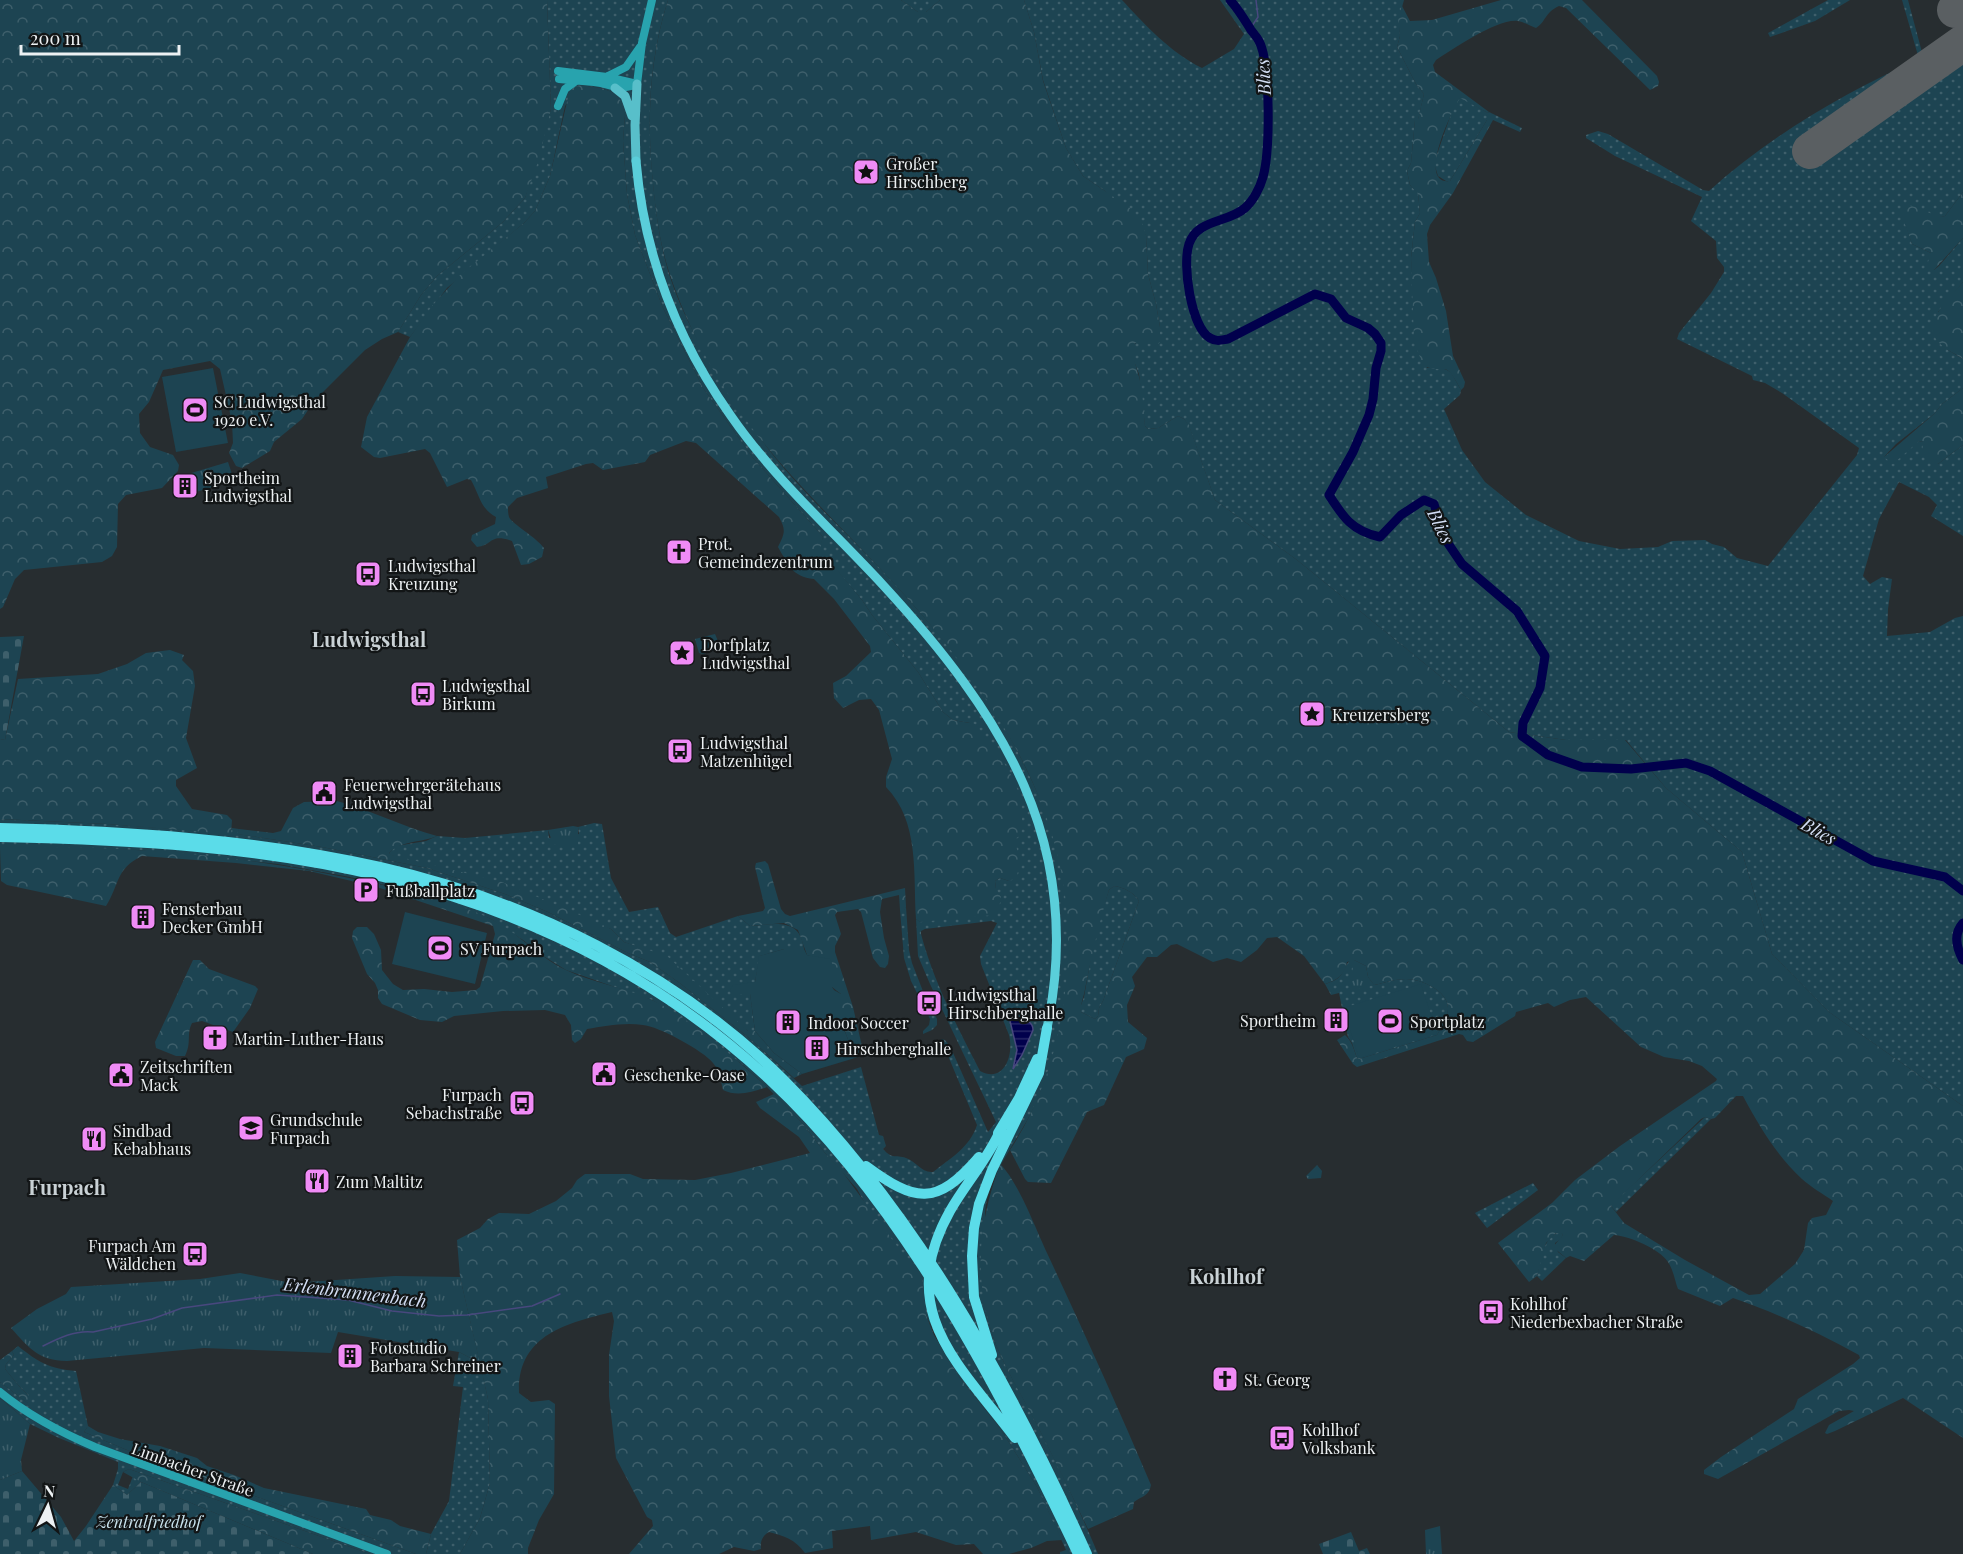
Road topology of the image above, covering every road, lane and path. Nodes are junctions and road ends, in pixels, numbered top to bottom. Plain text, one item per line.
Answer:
1 (652, 2) edge
2 (642, 43) junction
3 (607, 77) junction
4 (576, 81) junction
5 (637, 84) junction
6 (615, 88) junction
7 (558, 106) dead end
8 (635, 125) junction
9 (636, 161) joint
10 (0, 828) edge
11 (0, 837) edge
12 (209, 844) junction
13 (247, 848) junction
14 (1047, 1028) junction
15 (1001, 1129) junction
16 (857, 1160) junction
17 (994, 1367) junction
18 (0, 1392) edge
19 (1035, 1464) junction
20 (387, 1554) edge
21 (1078, 1554) edge
22 (1087, 1554) edge

1 - 2 main road
2 - 3 main road
2 - 5 main road
3 - 4 main road
3 - 5 main road
4 - 6 main road
4 - 7 main road
5 - 6 main road
5 - 8 main road
6 - 8 main road
8 - 9 main road
9 - 14 highway
10 - 12 highway
11 - 12 highway
12 - 13 highway
13 - 16 highway
13 - 19 highway
14 - 15 highway
14 - 17 highway
15 - 16 highway
15 - 19 highway
16 - 17 highway
17 - 22 highway
18 - 20 main road, Limbacher Straße
19 - 21 highway

